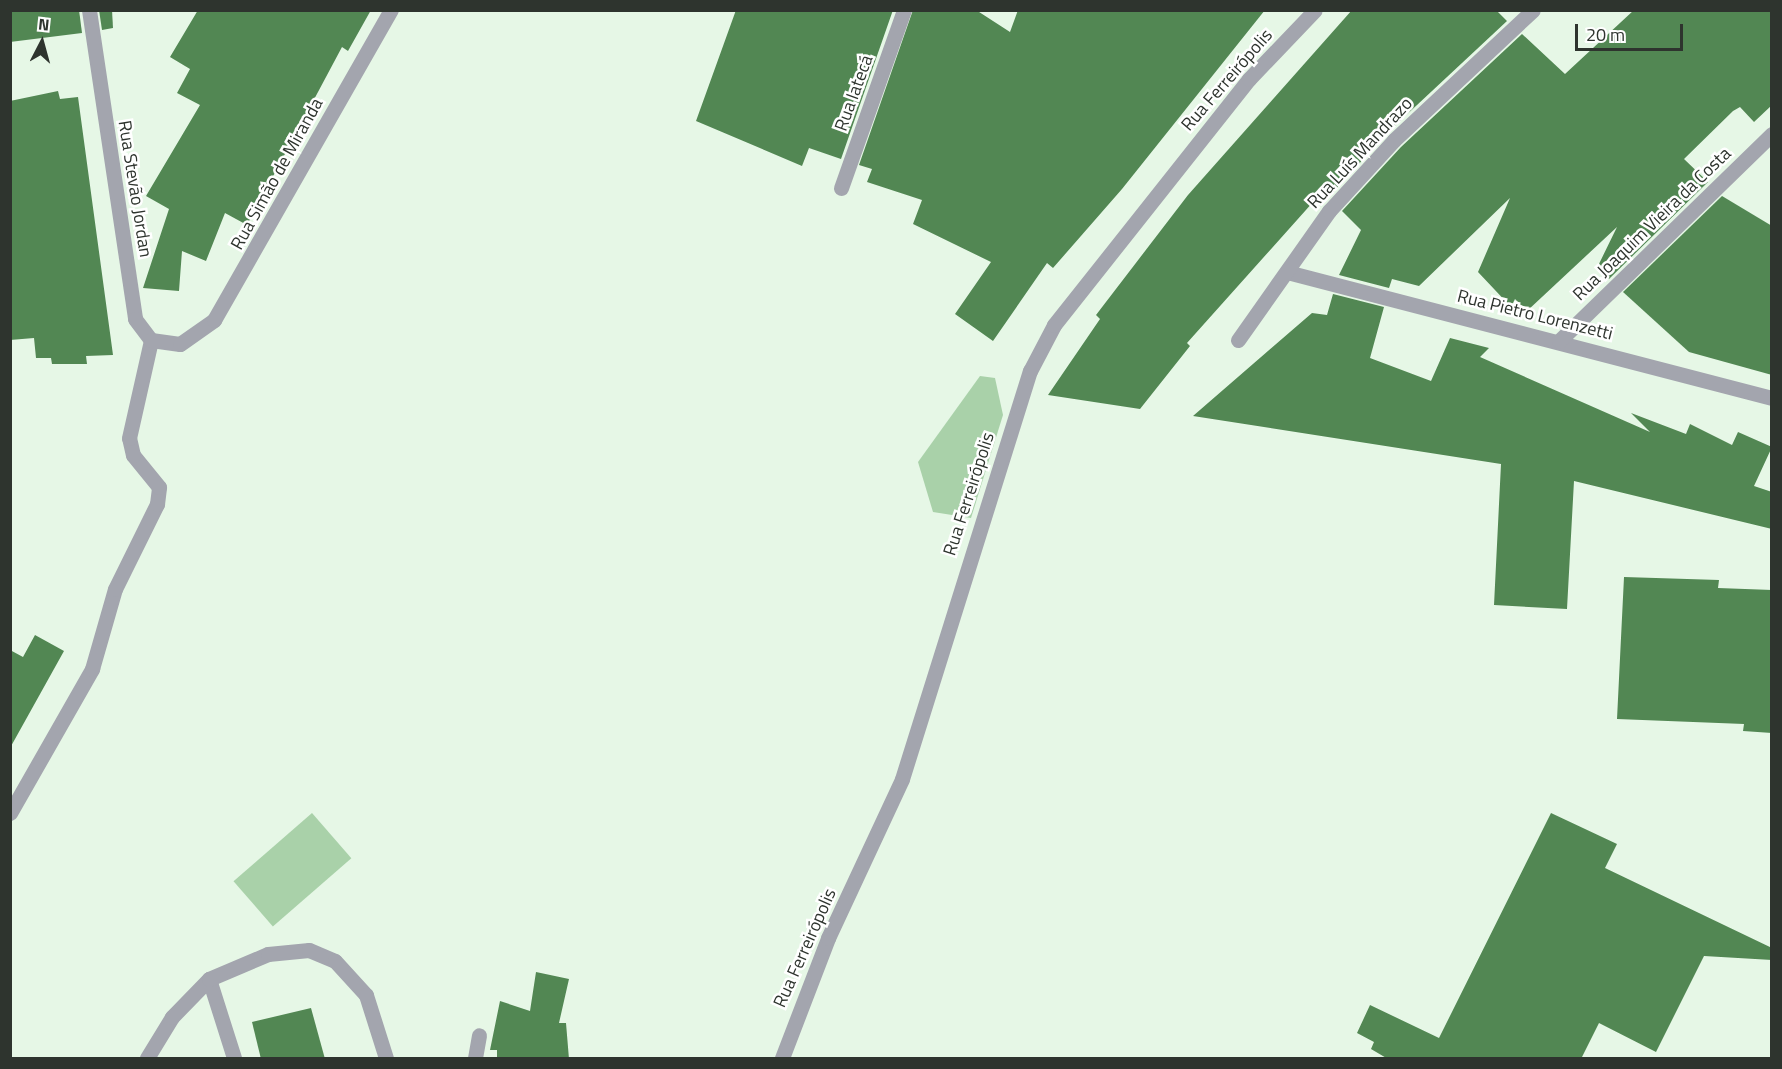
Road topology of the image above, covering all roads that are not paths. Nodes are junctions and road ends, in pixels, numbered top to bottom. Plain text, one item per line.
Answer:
1 (89, 10) edge
2 (391, 10) edge
3 (904, 10) edge
4 (1315, 10) edge
5 (1533, 10) edge
6 (1772, 134) edge
7 (841, 188) dead end
8 (1287, 272) junction
9 (151, 340) junction
10 (1238, 340) dead end
11 (1559, 341) junction
12 (1772, 398) edge
13 (10, 813) edge
14 (209, 979) junction
15 (479, 1035) dead end
16 (147, 1059) edge
17 (234, 1059) edge
18 (386, 1059) edge
19 (475, 1059) edge
20 (782, 1059) edge

1 - 9 street, Rua Stevão Jordan
2 - 9 street, Rua Simão de Miranda
3 - 7 street, Rua Iatecá
4 - 20 street, Rua Ferreirópolis
5 - 8 street, Rua Luís Mandrazo
6 - 11 street, Rua Joaquim Vieira da Costa
8 - 10 street, Rua Luís Mandrazo
8 - 11 street, Rua Pietro Lorenzetti
9 - 13 street
11 - 12 street, Rua Pietro Lorenzetti
14 - 16 street
14 - 17 street
14 - 18 street
15 - 19 street

